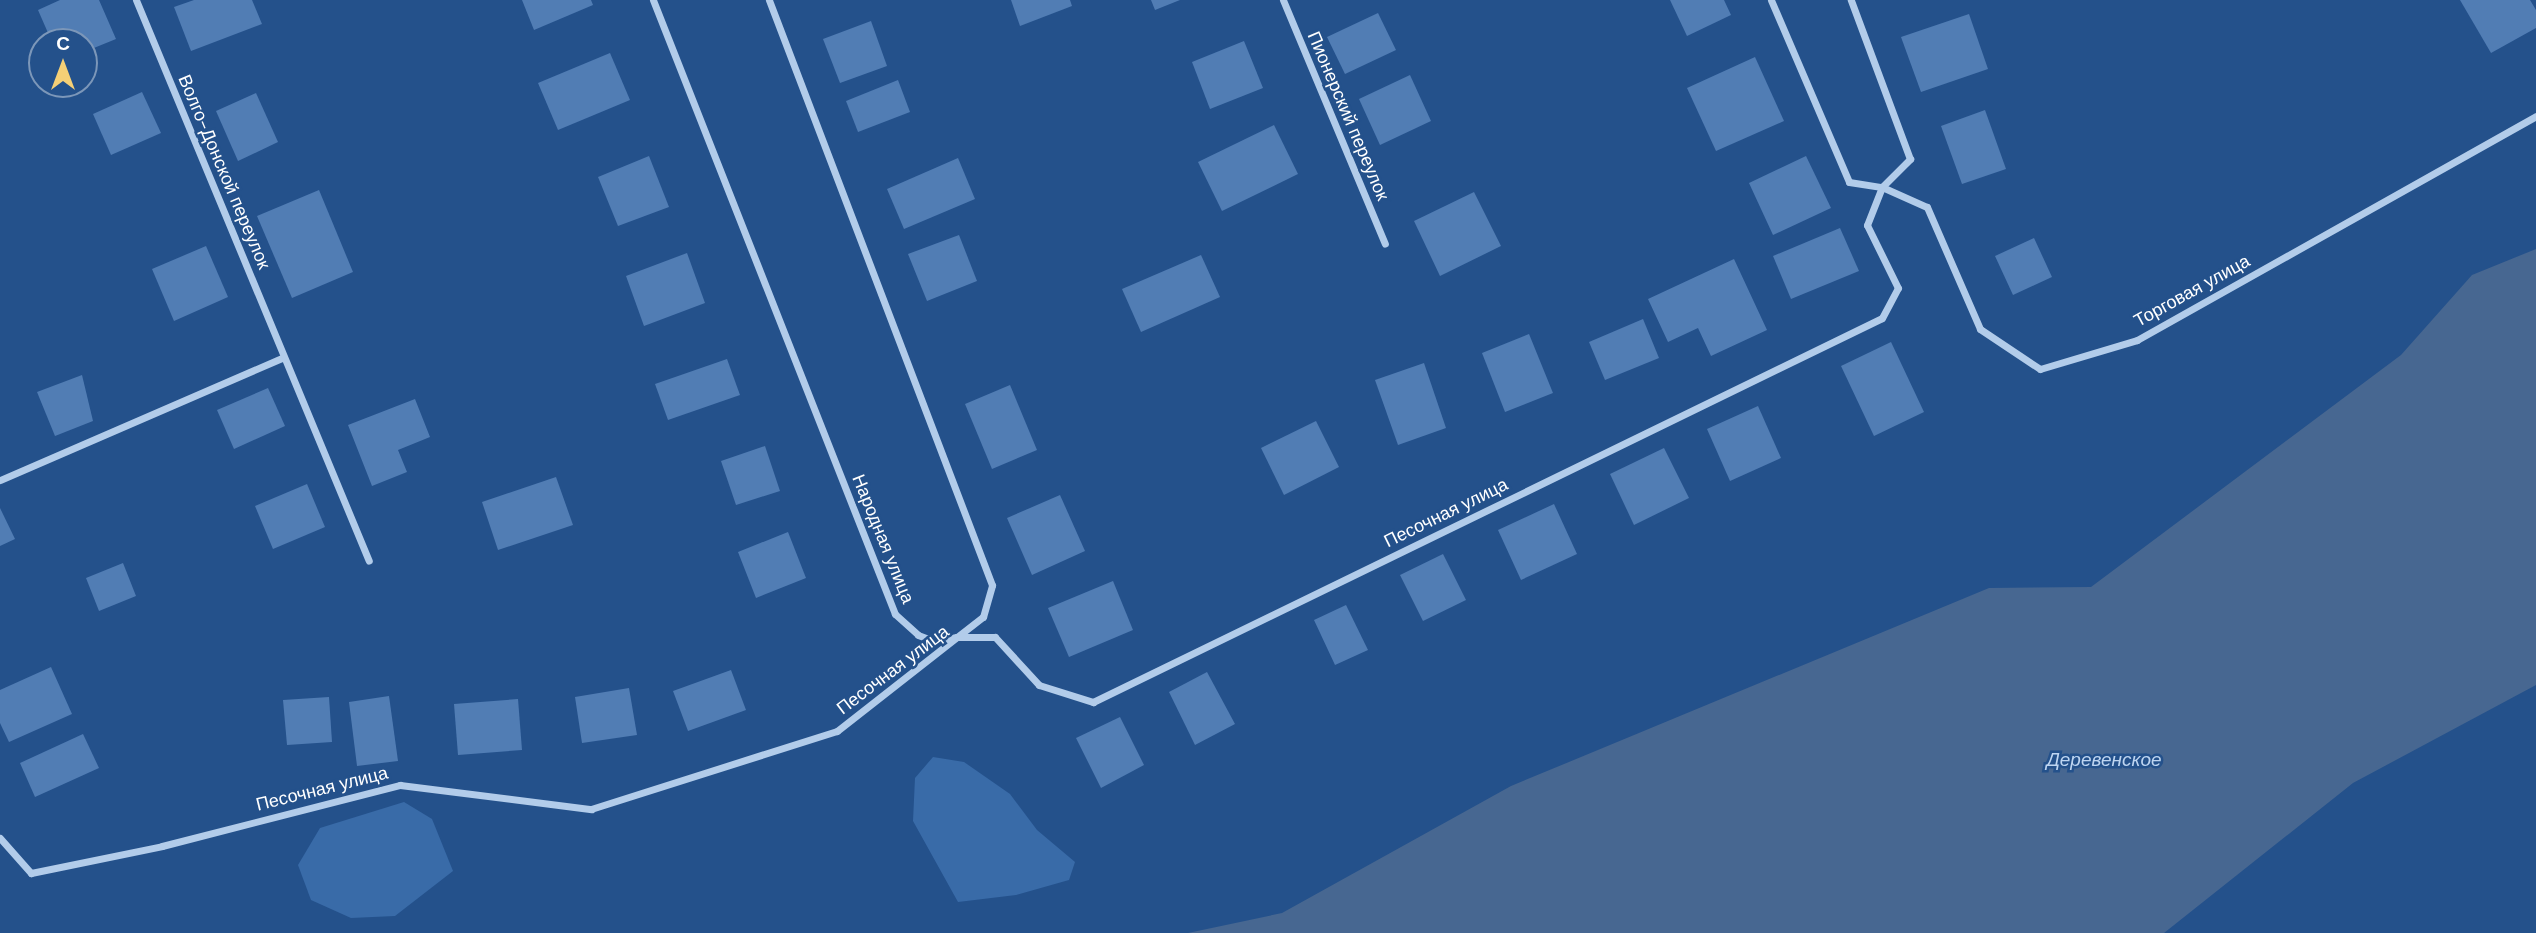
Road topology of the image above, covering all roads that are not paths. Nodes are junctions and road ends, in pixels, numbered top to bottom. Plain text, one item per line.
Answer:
1 (136, 0) edge
2 (653, 0) edge
3 (769, 0) edge
4 (1283, 0) edge
5 (1771, 0) edge
6 (1851, 0) edge
7 (2536, 116) edge
8 (1882, 187) junction
9 (1385, 244) dead end
10 (284, 357) junction
11 (0, 480) edge
12 (369, 561) dead end
13 (957, 637) junction
14 (0, 838) edge

1 - 10 street, Волго-Донской переулок
2 - 13 street, Народная улица
3 - 13 street
4 - 9 street, Пионерский переулок
5 - 8 street
6 - 8 street
7 - 8 street, Торговая улица
8 - 13 street, Песочная улица
10 - 11 street
10 - 12 street, Волго-Донской переулок
13 - 14 street, Песочная улица

